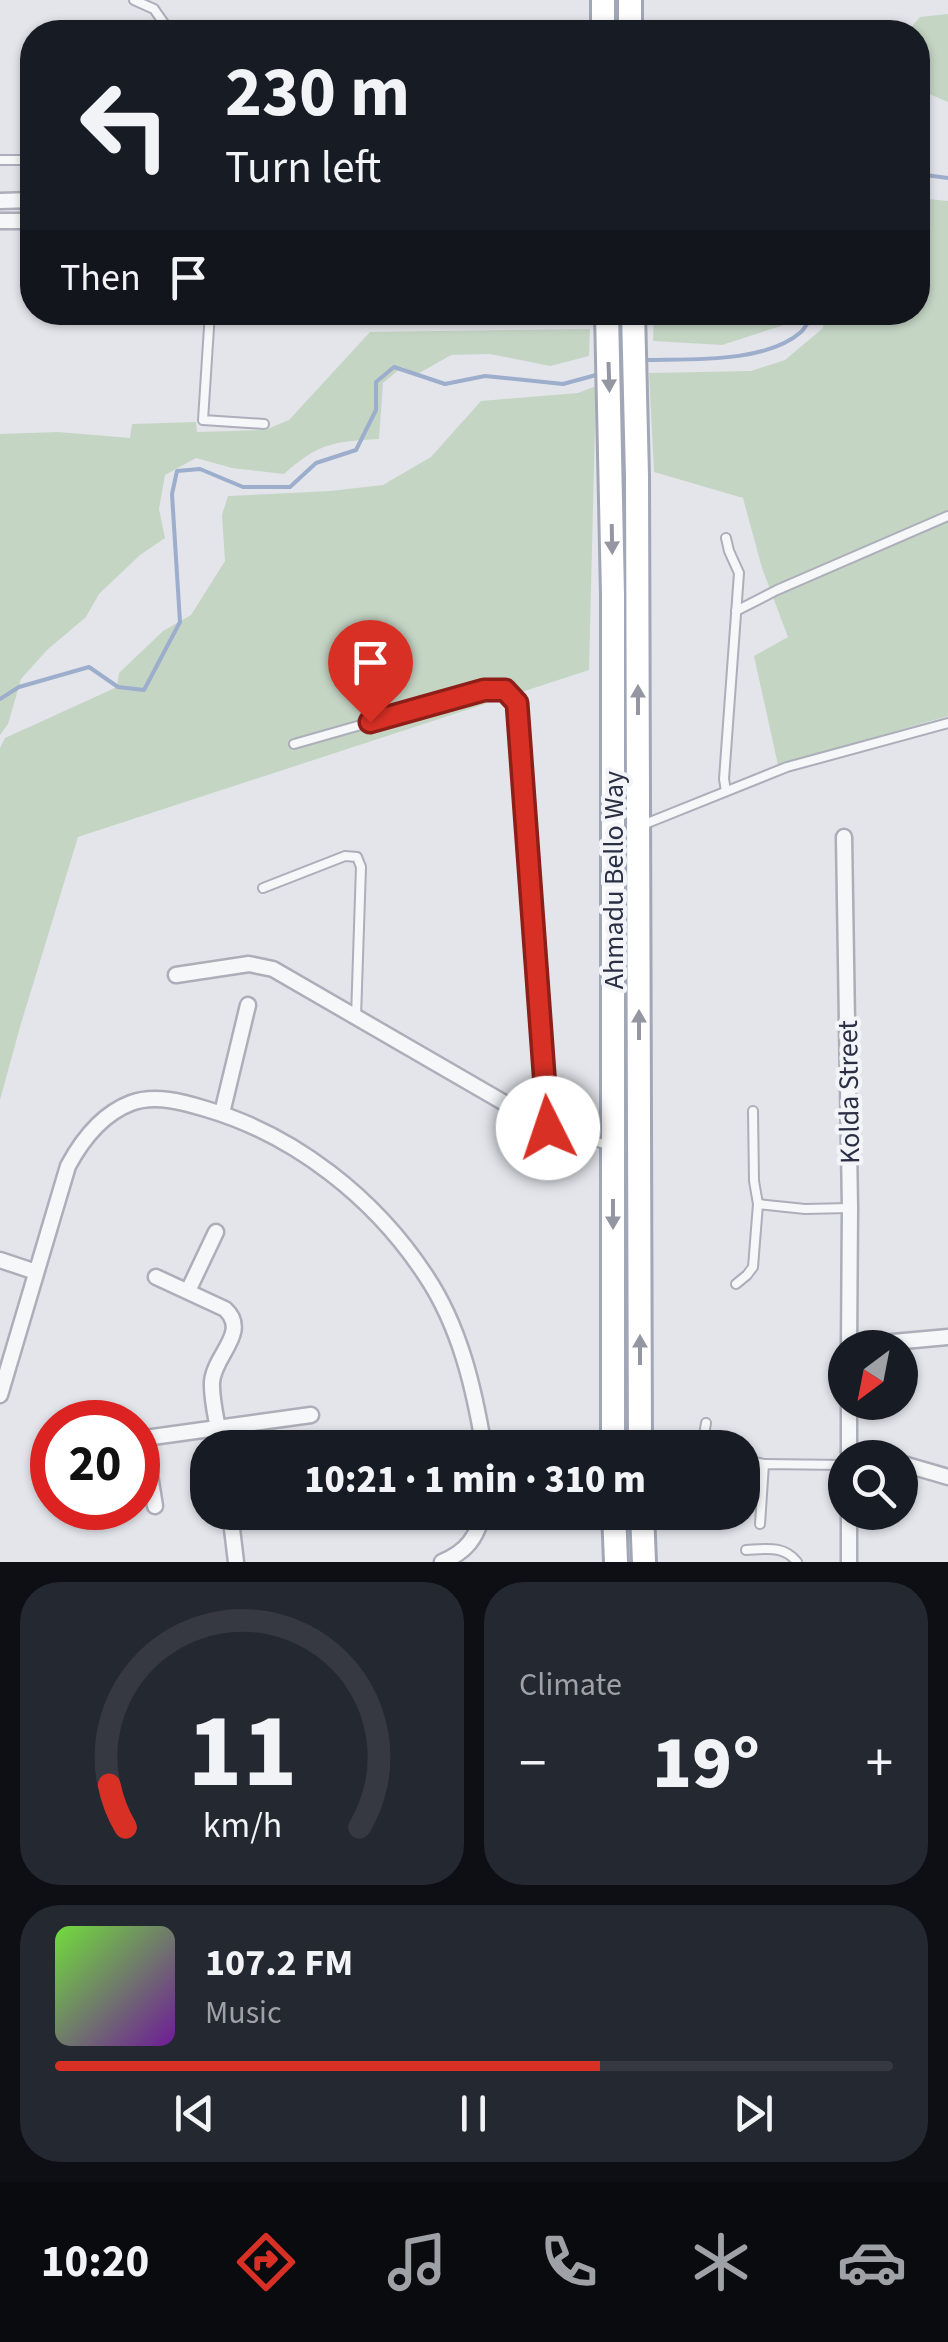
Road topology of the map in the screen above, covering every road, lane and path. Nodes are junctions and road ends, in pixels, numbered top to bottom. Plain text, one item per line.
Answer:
1 (134, 0) edge
2 (162, 20) edge
3 (209, 325) edge
4 (607, 325) edge
5 (633, 325) edge
6 (264, 424) dead end
7 (948, 516) edge
8 (726, 538) dead end
9 (736, 611) junction
10 (948, 723) edge
11 (294, 744) dead end
12 (726, 791) junction
13 (638, 826) junction
14 (844, 837) dead end
15 (264, 888) dead end
16 (176, 976) dead end
17 (248, 1005) dead end
18 (356, 1018) junction
19 (753, 1111) dead end
20 (222, 1113) junction
21 (534, 1120) joint
22 (548, 1128) junction
23 (612, 1146) junction
24 (758, 1204) junction
25 (850, 1208) junction
26 (216, 1232) dead end
27 (0, 1260) edge
28 (36, 1272) junction
29 (156, 1277) dead end
30 (736, 1284) dead end
31 (188, 1291) junction
32 (849, 1330) edge
33 (948, 1337) edge
34 (918, 1340) edge
35 (0, 1395) edge
36 (311, 1415) dead end
37 (706, 1423) dead end
38 (219, 1428) junction
39 (481, 1430) edge
40 (613, 1430) edge
41 (640, 1430) edge
42 (705, 1430) edge
43 (160, 1436) edge
44 (828, 1459) edge
45 (760, 1463) edge
46 (764, 1464) junction
47 (918, 1468) edge
48 (948, 1477) edge
49 (760, 1524) dead end
50 (232, 1530) edge
51 (476, 1530) edge
52 (615, 1530) edge
53 (643, 1530) edge
54 (849, 1530) edge
55 (746, 1550) dead end
56 (236, 1562) edge
57 (442, 1562) edge
58 (616, 1562) edge
59 (644, 1562) edge
60 (797, 1562) edge
61 (849, 1562) edge

1 - 2 lane
3 - 6 lane
4 -> 23 main road, Ahmadu Bello Way
13 -> 5 main road, Ahmadu Bello Way
7 - 9 lane
8 - 9 lane
9 - 12 lane
10 - 12 lane
11 - 22 lane
12 - 13 lane
41 -> 13 main road, Ahmadu Bello Way
14 - 25 street, Kolda Street
15 - 18 lane
16 - 18 street
17 - 20 street
18 - 21 street
19 - 24 lane
20 - 28 street
20 - 39 street
21 - 22 lane
22 - 23 lane
23 -> 40 main road, Ahmadu Bello Way
24 - 25 lane
24 - 30 lane
25 - 32 street, Kolda Street
26 - 31 street
27 - 28 street
28 - 35 street
29 - 31 street
31 - 38 street
33 - 34 street
36 - 38 street
37 - 42 lane
38 - 43 street
44 - 46 lane
45 - 46 lane
46 - 49 lane
47 - 48 street
50 - 56 street
51 - 57 street
52 - 58 main road
53 - 59 main road
54 - 61 street
55 - 60 lane

